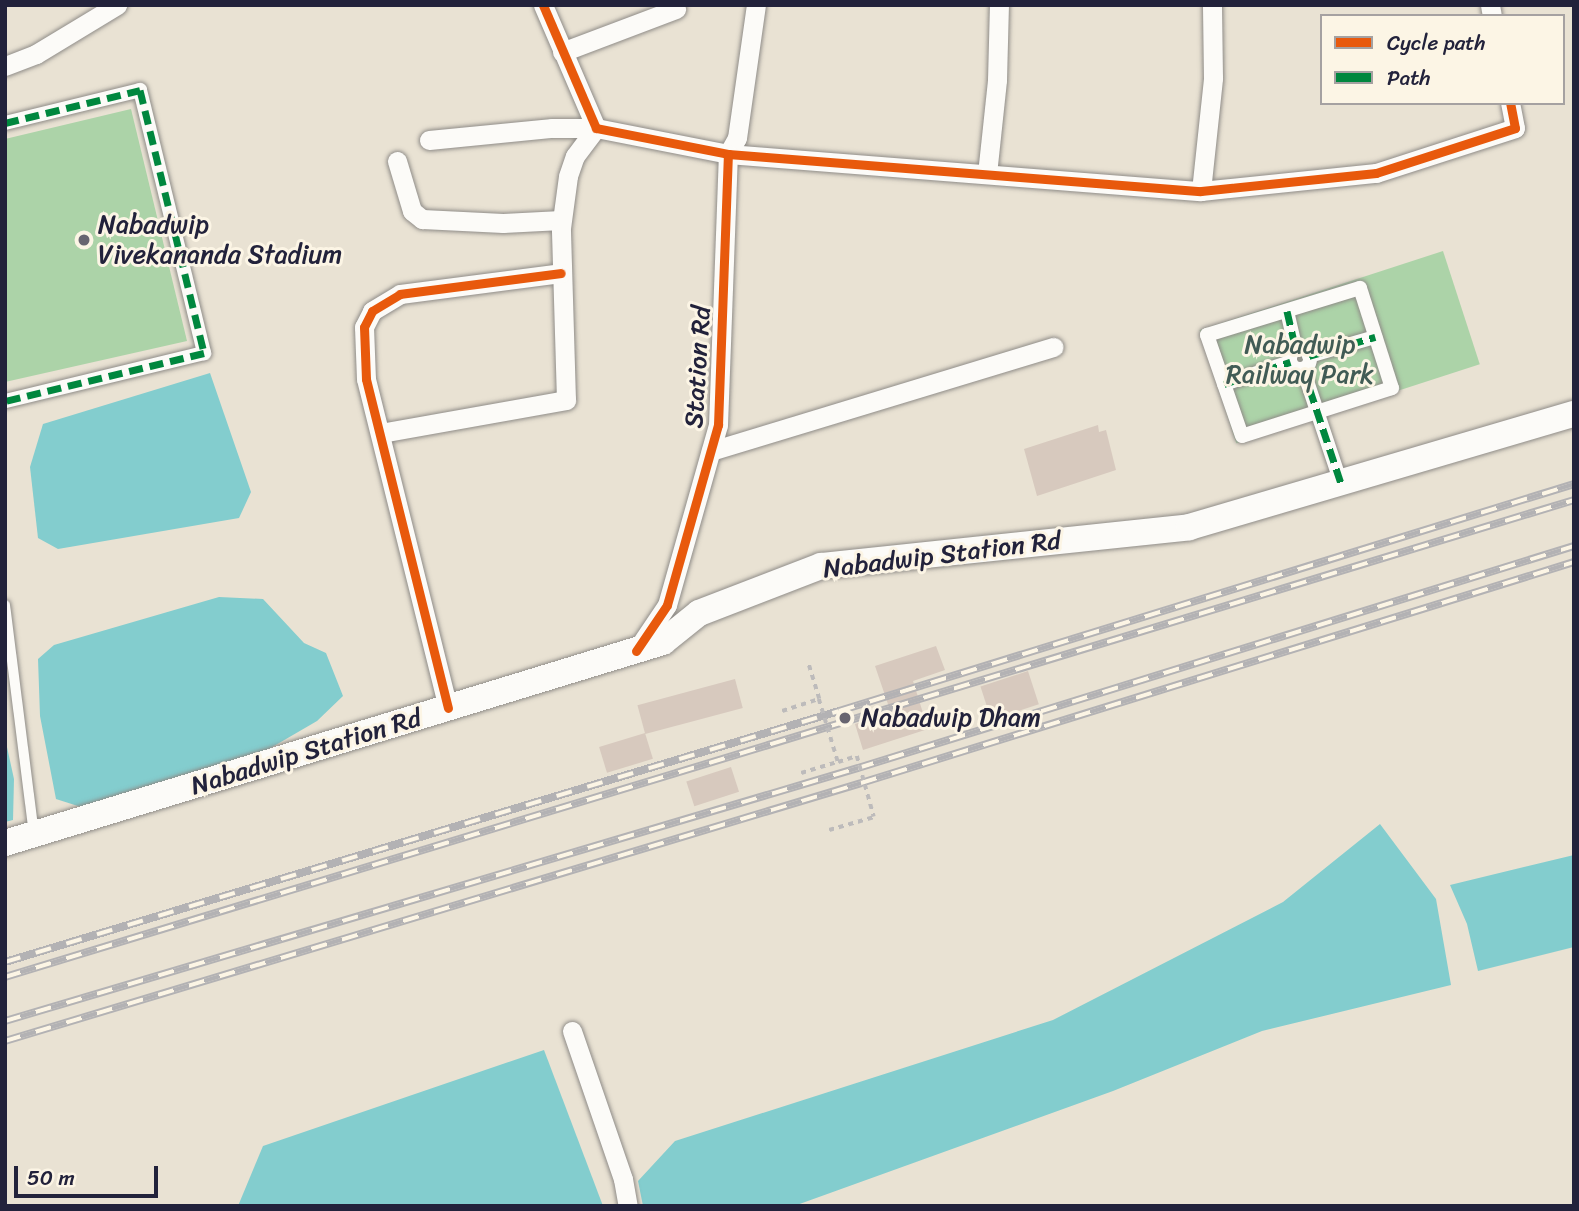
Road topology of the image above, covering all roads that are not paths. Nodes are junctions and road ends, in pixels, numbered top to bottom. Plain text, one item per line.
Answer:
1 (117, 5) edge
2 (543, 5) edge
3 (755, 5) edge
4 (999, 5) edge
5 (1212, 5) edge
6 (676, 9) dead end
7 (562, 52) junction
8 (5, 66) edge
9 (1510, 105) edge
10 (5, 123) edge
11 (596, 128) junction
12 (429, 140) dead end
13 (728, 154) junction
14 (397, 161) dead end
15 (987, 174) junction
16 (1201, 191) junction
17 (561, 220) junction
18 (561, 273) junction
19 (1286, 311) junction
20 (1376, 337) junction
21 (1054, 348) dead end
22 (1300, 359) junction
23 (1224, 384) junction
24 (5, 401) edge
25 (1319, 411) junction
26 (1574, 414) edge
27 (381, 432) junction
28 (711, 451) junction
29 (1341, 482) junction
30 (5, 605) edge
31 (636, 651) junction
32 (448, 708) junction
33 (34, 835) junction
34 (5, 843) edge
35 (572, 1031) dead end
36 (628, 1206) edge

1 - 8 street
2 - 7 street
3 - 13 street, Station Rd
4 - 15 street
5 - 16 street
6 - 7 street
7 - 11 street
9 - 16 street
10 - 24 street
11 - 12 street
11 - 13 street
11 - 17 street
13 - 15 street
13 - 28 street, Station Rd
14 - 17 street
15 - 16 street
17 - 18 street
18 - 27 street
18 - 27 street
19 - 20 street
19 - 22 street
19 - 23 street
20 - 22 street
20 - 25 street
21 - 28 street
22 - 23 street
22 - 25 street
23 - 25 street
25 - 29 street
26 - 29 main road, Nabadwip Station Rd
27 - 32 street
28 - 31 street, Station Rd
29 - 31 main road, Nabadwip Station Rd
30 - 33 lane
31 - 32 main road, Nabadwip Station Rd
32 - 33 main road, Nabadwip Station Rd
33 - 34 main road, Nabadwip Station Rd
35 - 36 street

